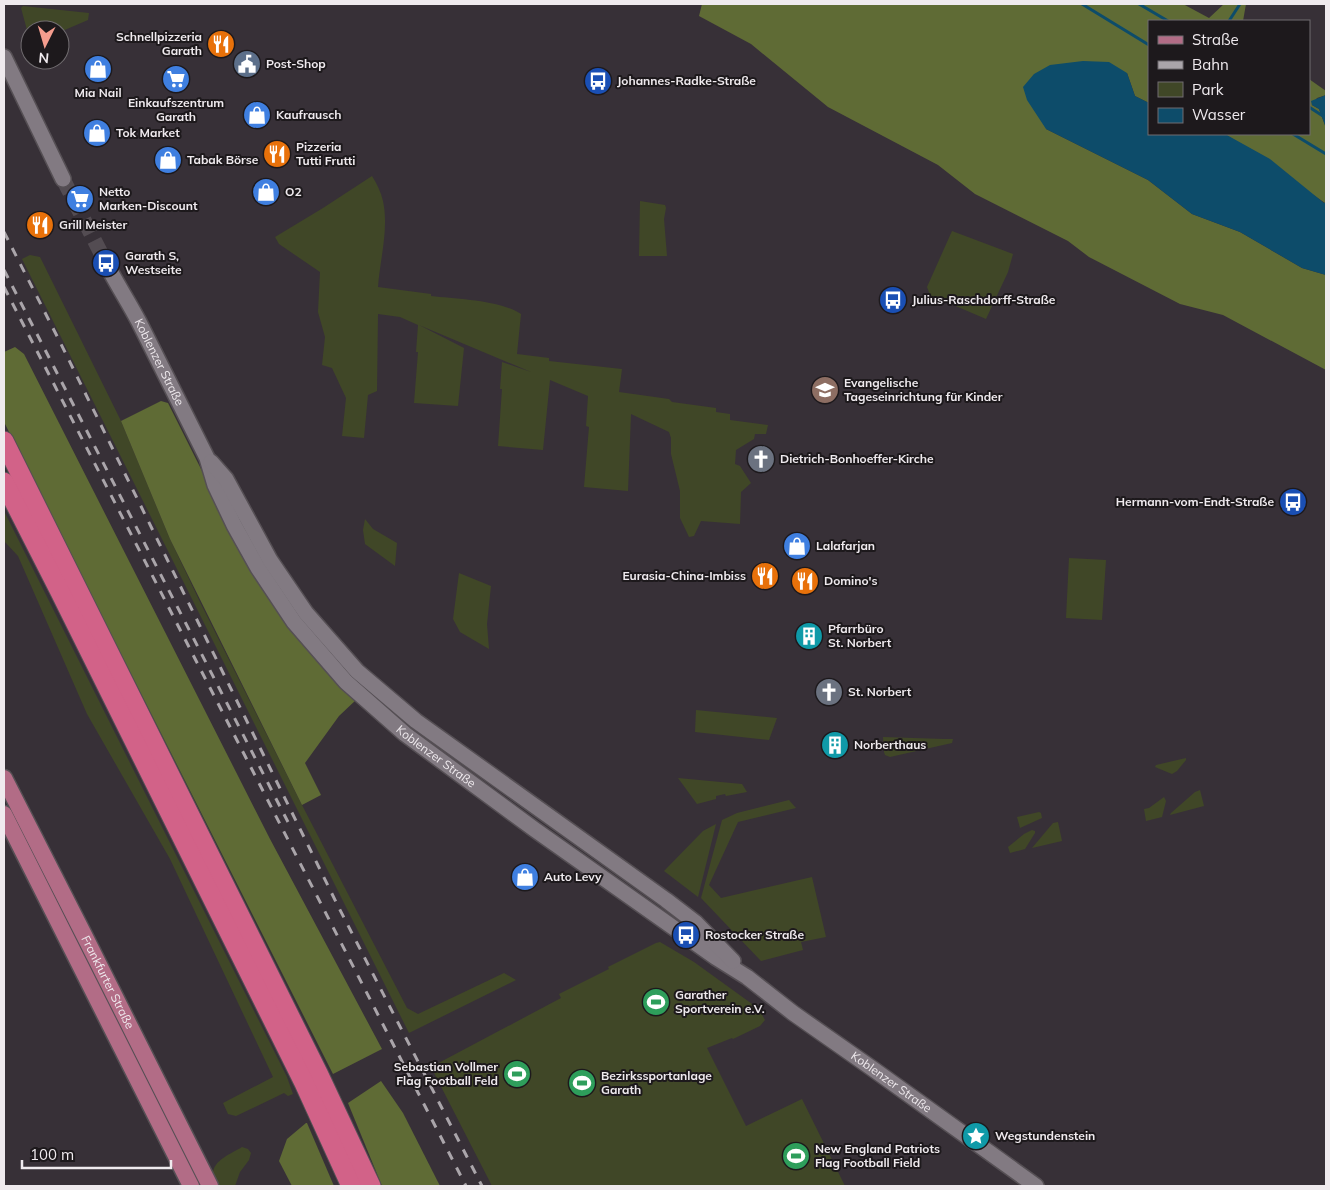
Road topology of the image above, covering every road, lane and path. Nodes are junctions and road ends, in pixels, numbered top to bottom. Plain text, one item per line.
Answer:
1 (4, 57) edge
2 (63, 179) tunnel mouth
3 (108, 267) tunnel mouth
4 (4, 441) edge
5 (4, 482) edge
6 (4, 778) edge
7 (4, 814) edge
8 (311, 1079) junction
9 (328, 1114) junction
10 (191, 1186) edge
11 (210, 1186) edge
12 (351, 1186) edge
13 (371, 1186) edge
14 (1036, 1186) edge

1 - 2 main road
3 - 14 main road, Koblenzer Straße
4 - 8 highway
5 - 8 highway
6 - 11 main road, Frankfurter Straße
7 - 10 main road, Frankfurter Straße
8 - 9 highway
9 - 12 highway
9 - 13 highway

